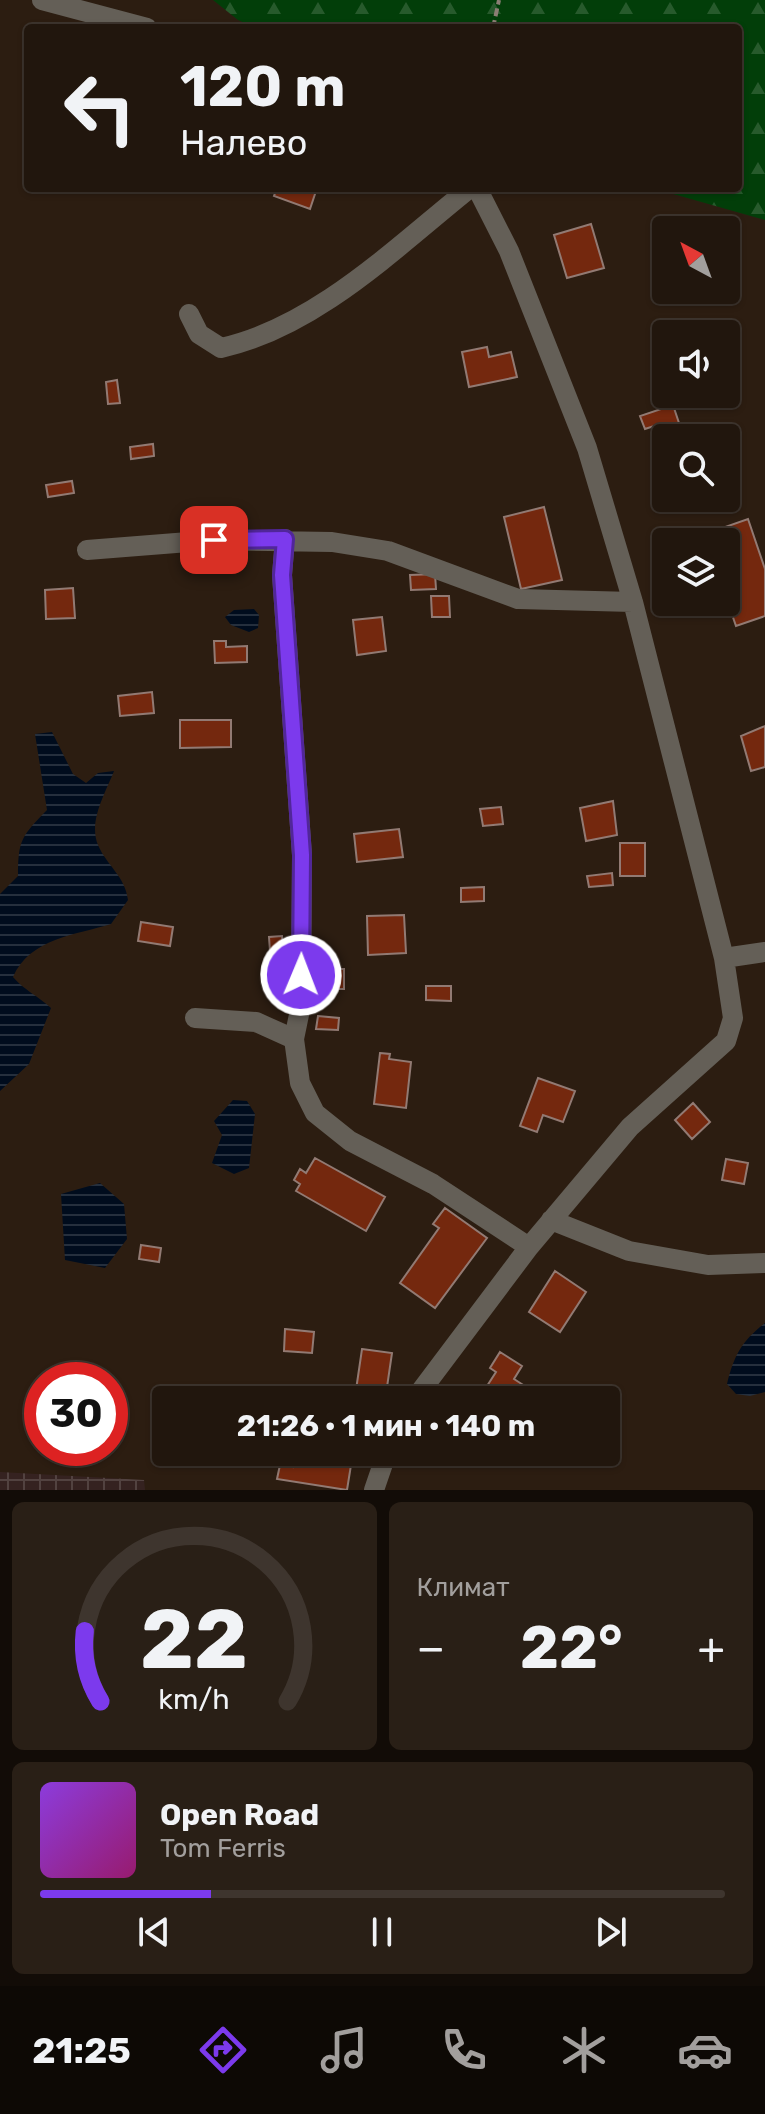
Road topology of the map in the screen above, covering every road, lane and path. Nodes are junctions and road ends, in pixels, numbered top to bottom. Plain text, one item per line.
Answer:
1 (42, 0) edge
2 (499, 0) edge
3 (132, 24) edge
4 (494, 24) edge
5 (465, 192) edge
6 (479, 192) edge
7 (189, 314) dead end
8 (285, 539) junction
9 (87, 550) dead end
10 (633, 602) junction
11 (765, 952) edge
12 (724, 958) junction
13 (195, 1018) dead end
14 (294, 1039) junction
15 (551, 1220) junction
16 (529, 1247) junction
17 (765, 1263) edge
18 (425, 1386) edge
19 (382, 1466) edge
20 (374, 1490) edge

1 - 3 street
2 - 4 path
5 - 7 street
6 - 10 street
8 - 9 street
8 - 10 street
8 - 14 street
10 - 12 street
11 - 12 street
12 - 15 street
13 - 14 street
14 - 16 street
15 - 16 street
15 - 17 street
16 - 18 street
19 - 20 street

